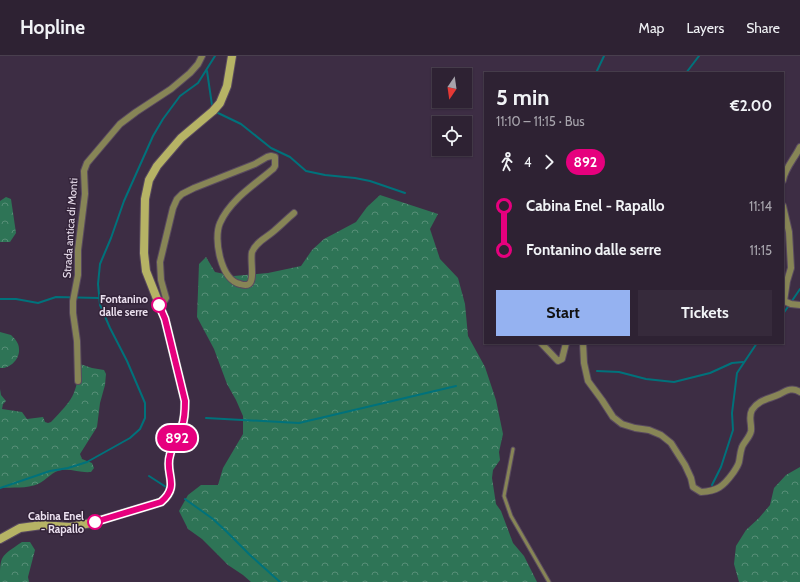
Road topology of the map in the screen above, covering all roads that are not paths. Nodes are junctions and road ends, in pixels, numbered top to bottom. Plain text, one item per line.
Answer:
1 (202, 56) edge
2 (232, 56) edge
3 (800, 146) edge
4 (784, 172) edge
5 (784, 210) edge
6 (294, 213) dead end
7 (784, 295) edge
8 (784, 300) edge
9 (158, 303) junction
10 (800, 305) edge
11 (542, 344) edge
12 (566, 344) edge
13 (583, 344) edge
14 (78, 381) dead end
15 (800, 392) edge
16 (513, 449) dead end
17 (0, 539) edge
18 (549, 582) edge

1 - 14 street, Strada antica di Monti
2 - 9 street
3 - 4 street
5 - 7 street
6 - 9 street
8 - 10 street
9 - 17 street
11 - 12 street
13 - 15 street
16 - 18 lane

